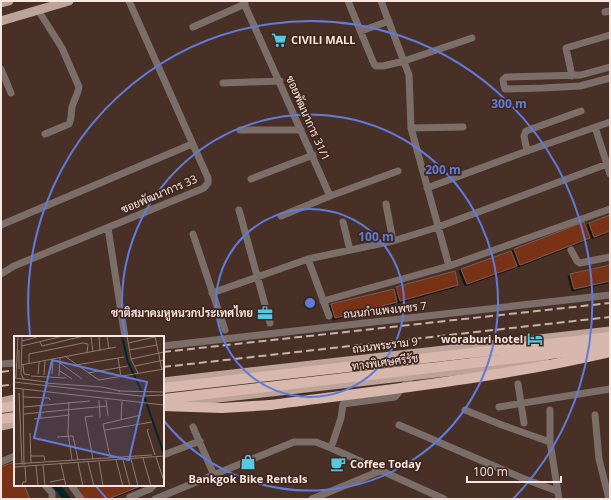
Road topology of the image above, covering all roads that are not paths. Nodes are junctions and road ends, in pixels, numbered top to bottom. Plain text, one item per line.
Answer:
1 (10, 1) edge
2 (51, 1) edge
3 (69, 1) edge
4 (129, 1) edge
5 (348, 1) edge
6 (382, 1) edge
7 (2, 2) edge
8 (244, 2) edge
9 (38, 10) junction
10 (4, 20) edge
11 (389, 21) junction
12 (193, 27) dead end
13 (361, 31) junction
14 (610, 35) edge
15 (472, 38) dead end
16 (404, 61) junction
17 (610, 67) edge
18 (1, 70) edge
19 (572, 76) junction
20 (610, 78) edge
21 (280, 81) junction
22 (223, 83) dead end
23 (10, 93) dead end
24 (581, 111) dead end
25 (610, 122) edge
26 (463, 127) dead end
27 (595, 127) junction
28 (411, 128) junction
29 (240, 130) dead end
30 (302, 130) junction
31 (45, 134) dead end
32 (192, 144) junction
33 (527, 151) junction
34 (313, 155) junction
35 (609, 164) edge
36 (398, 171) dead end
37 (610, 174) edge
38 (251, 179) dead end
39 (427, 188) junction
40 (330, 196) junction
41 (386, 204) dead end
42 (610, 209) edge
43 (239, 210) dead end
44 (281, 216) dead end
45 (343, 222) dead end
46 (1, 225) edge
47 (108, 228) junction
48 (438, 228) junction
49 (193, 234) dead end
50 (393, 241) junction
51 (350, 250) junction
52 (571, 250) dead end
53 (610, 257) edge
54 (308, 259) junction
55 (448, 266) junction
56 (1, 274) edge
57 (257, 277) junction
58 (212, 293) junction
59 (610, 296) edge
60 (323, 301) junction
61 (329, 316) dead end
62 (270, 323) dead end
63 (225, 330) dead end
64 (610, 330) edge
65 (125, 336) edge
66 (610, 337) edge
67 (164, 346) edge
68 (610, 347) edge
69 (610, 352) edge
70 (610, 356) edge
71 (14, 363) edge
72 (1, 364) edge
73 (412, 376) junction
74 (164, 382) edge
75 (518, 384) dead end
76 (164, 388) edge
77 (610, 389) edge
78 (164, 399) edge
79 (10, 402) edge
80 (521, 403) junction
81 (164, 405) edge
82 (164, 405) edge
83 (499, 407) dead end
84 (1, 408) edge
85 (465, 410) dead end
86 (550, 410) dead end
87 (595, 415) dead end
88 (14, 417) edge
89 (1, 419) edge
90 (524, 422) dead end
91 (14, 423) edge
92 (399, 425) dead end
93 (1, 426) edge
94 (14, 427) edge
95 (194, 427) dead end
96 (200, 441) junction
97 (550, 442) junction
98 (331, 448) junction
99 (14, 456) edge
100 (164, 456) edge
101 (1, 462) edge
102 (380, 471) junction
103 (214, 475) junction
104 (46, 486) edge
105 (72, 486) edge
106 (153, 486) edge
107 (557, 491) junction
108 (167, 497) edge
109 (128, 498) edge
110 (52, 499) edge
111 (81, 499) edge
112 (155, 499) edge
113 (312, 499) edge
114 (444, 499) edge
115 (559, 499) edge
116 (608, 499) edge

1 - 7 main road
2 - 10 main road
3 - 9 main road
4 - 32 street, ซอยพัฒนาการ 33
5 - 13 street
6 - 11 street
8 - 12 street
8 - 21 street, ซอยพัฒนาการ 31/1
9 - 10 main road
9 - 31 street
11 - 13 street
11 - 16 street
13 - 16 street
14 - 19 street
15 - 16 street
16 - 28 street
17 - 19 street
18 - 23 street
19 - 20 street
21 - 22 street
21 - 30 street, ซอยพัฒนาการ 31/1
24 - 33 street
25 - 27 street
26 - 28 street
27 - 33 street
27 - 35 street
28 - 39 street
29 - 30 street
30 - 34 street, ซอยพัฒนาการ 31/1
32 - 46 street
32 - 47 street, ซอยพัฒนาการ 33
33 - 39 street
34 - 38 street
34 - 40 street, ซอยพัฒนาการ 31/1
35 - 37 street
35 - 48 street
36 - 40 street
39 - 48 street
40 - 44 street
41 - 50 street
42 - 55 street
43 - 57 street
45 - 51 street
47 - 56 street, ซอยพัฒนาการ 33
47 - 65 street
48 - 50 street
48 - 55 street
49 - 58 street
50 - 51 street
51 - 54 street
52 - 53 street
54 - 57 street
54 - 60 street
55 - 60 street
57 - 58 street
57 - 62 street
58 - 63 street
59 - 67 street, ถนนกำแพงเพชร 7
60 - 61 street
64 - 74 main road, ถนนพระราม 9
66 - 76 highway, ทางพิเศษศรีรัช
68 - 78 highway, ทางพิเศษศรีรัช
69 - 81 highway, bridge
70 - 73 main road
71 - 72 street
73 - 82 main road
73 - 98 street
75 - 80 street
77 - 80 street
79 - 84 highway, bridge
80 - 83 street
80 - 90 street
84 - 94 street
85 - 97 street
86 - 97 street
87 - 116 street
88 - 89 highway, bridge
91 - 93 main road, bridge
92 - 107 street
95 - 96 street
96 - 100 street
96 - 103 street
97 - 107 street
98 - 102 street
98 - 103 street
99 - 101 street
102 - 113 street
102 - 114 street
103 - 108 street
104 - 110 street
105 - 111 street
106 - 109 street
107 - 115 street
108 - 112 street

